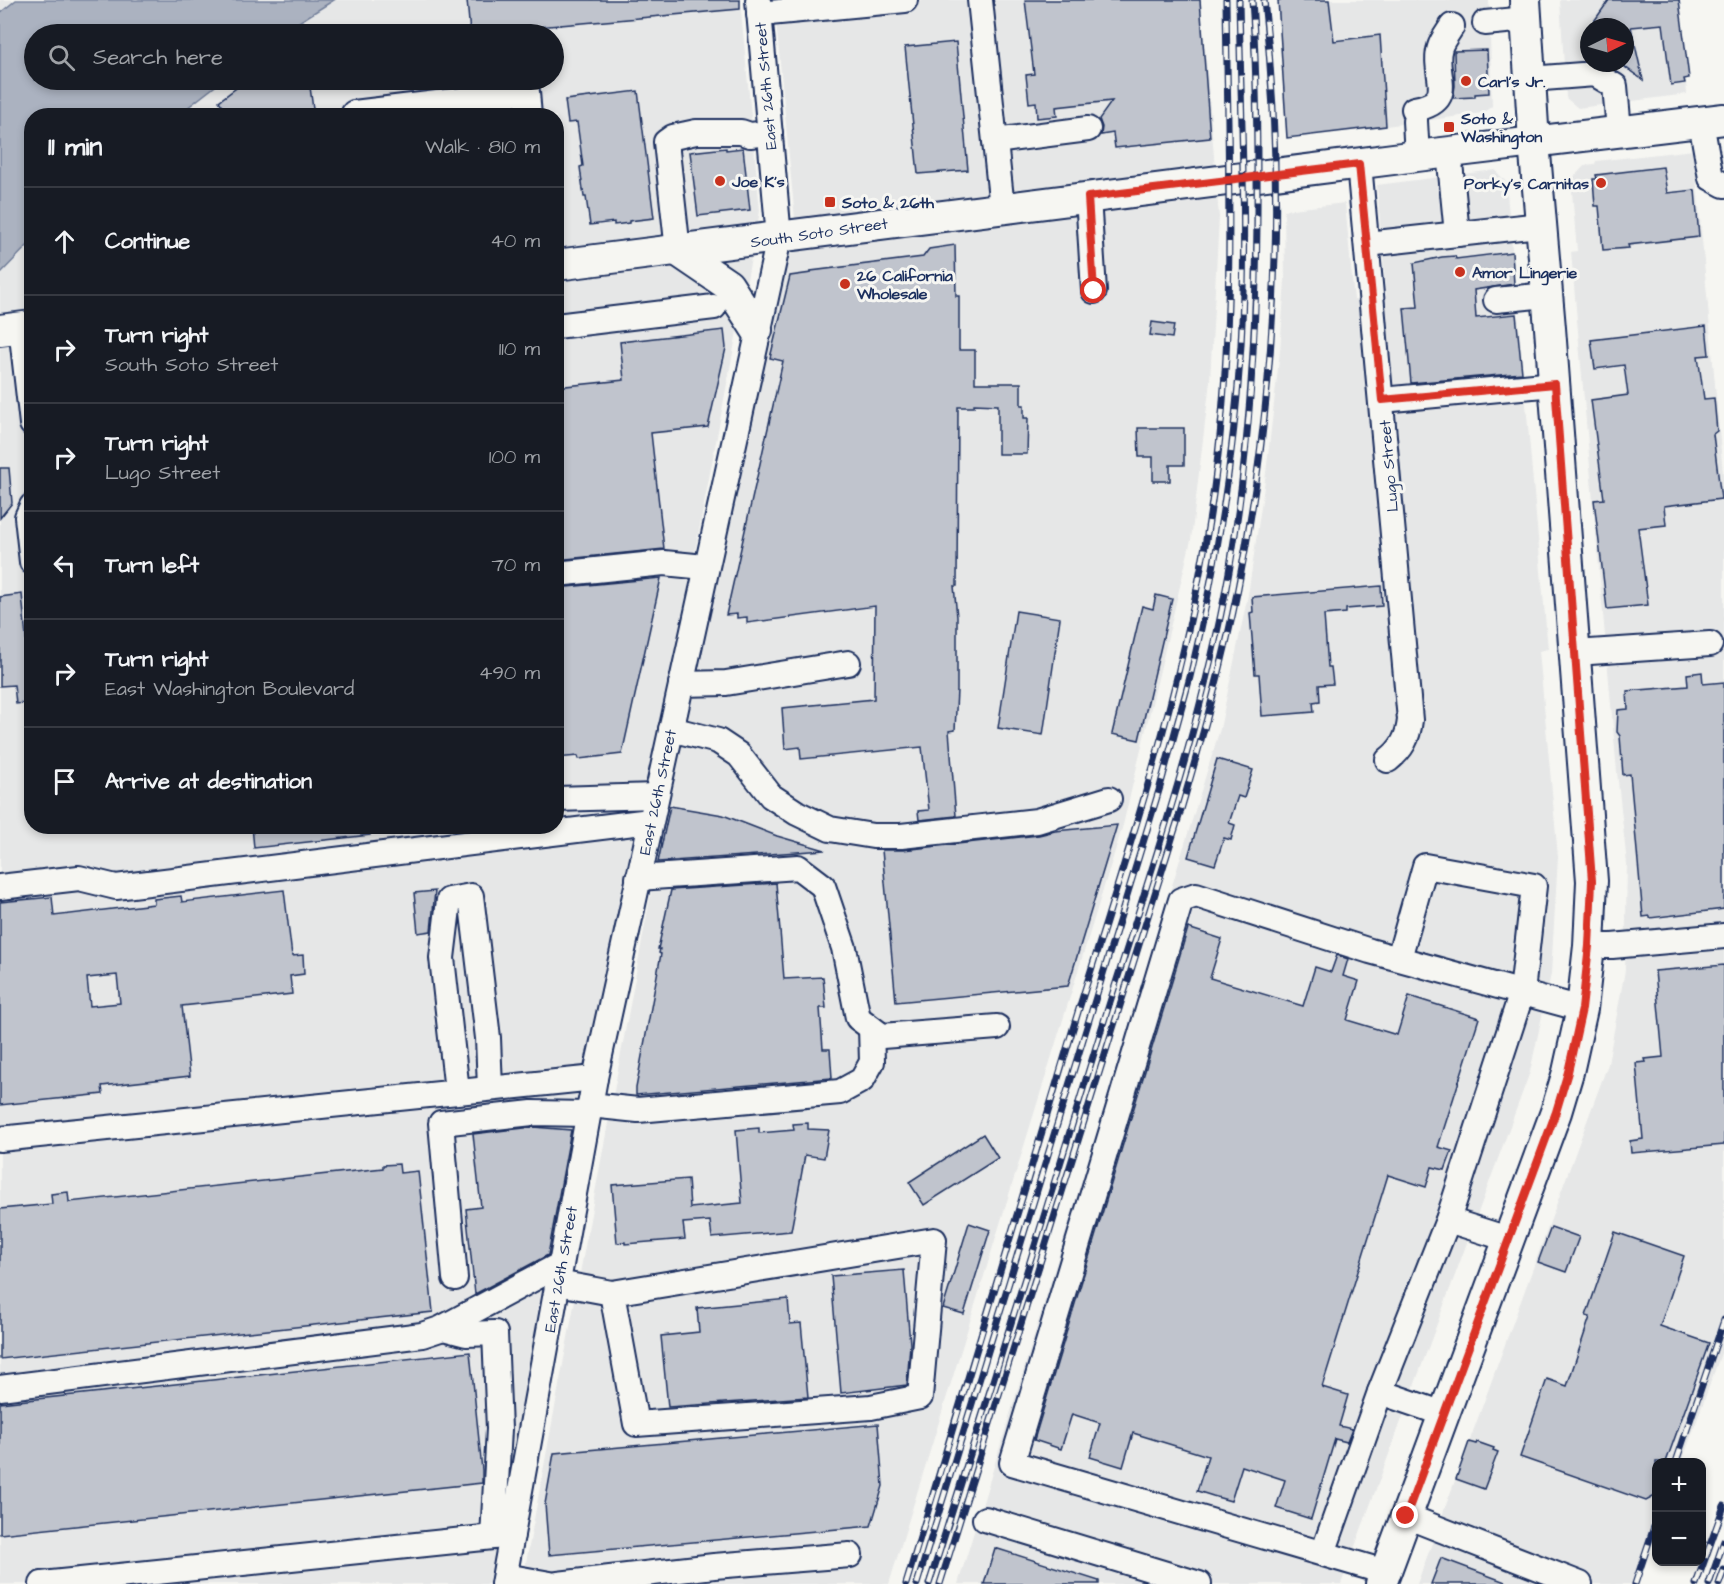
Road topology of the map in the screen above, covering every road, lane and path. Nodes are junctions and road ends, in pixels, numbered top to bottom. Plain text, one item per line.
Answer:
1 (905, 0) edge
2 (980, 0) edge
3 (823, 4) edge
4 (759, 7) edge
5 (1526, 10) edge
6 (1485, 23) dead end
7 (1452, 26) dead end
8 (1530, 80) junction
9 (396, 108) edge
10 (528, 108) edge
11 (1713, 120) edge
12 (1088, 129) dead end
13 (1619, 130) junction
14 (770, 133) junction
15 (995, 141) junction
16 (1534, 142) junction
17 (1449, 152) junction
18 (1417, 156) junction
19 (1359, 164) junction
20 (1724, 185) edge
21 (1088, 197) junction
22 (1002, 208) junction
23 (1540, 225) junction
24 (1457, 234) junction
25 (779, 238) junction
26 (1367, 244) junction
27 (678, 251) junction
28 (564, 259) edge
29 (1094, 291) dead end
30 (1547, 296) junction
31 (1496, 300) dead end
32 (714, 307) dead end
33 (564, 325) edge
34 (18, 328) edge
35 (757, 330) junction
36 (24, 369) edge
37 (1555, 384) junction
38 (1382, 400) junction
39 (705, 567) junction
40 (564, 573) edge
41 (1710, 645) dead end
42 (1575, 652) junction
43 (848, 663) dead end
44 (681, 684) junction
45 (671, 729) junction
46 (1388, 760) dead end
47 (656, 796) junction
48 (564, 799) edge
49 (1109, 799) dead end
50 (651, 821) junction
51 (564, 828) edge
52 (484, 834) edge
53 (458, 836) edge
54 (638, 878) junction
55 (0, 887) edge
56 (1724, 936) edge
57 (1589, 946) junction
58 (1399, 958) junction
59 (1522, 992) junction
60 (1582, 1009) junction
61 (997, 1027) dead end
62 (871, 1028) junction
63 (595, 1078) junction
64 (490, 1088) junction
65 (457, 1091) junction
66 (589, 1109) junction
67 (0, 1139) edge
68 (1448, 1220) junction
69 (1508, 1239) junction
70 (560, 1273) junction
71 (455, 1278) dead end
72 (612, 1293) junction
73 (443, 1328) junction
74 (126, 1358) dead end
75 (0, 1371) edge
76 (0, 1388) edge
77 (1380, 1392) junction
78 (1444, 1414) junction
79 (1406, 1516) junction
80 (985, 1519) dead end
81 (503, 1536) junction
82 (1323, 1553) junction
83 (850, 1555) dead end
84 (1383, 1578) edge
85 (504, 1580) edge
86 (42, 1584) edge
87 (550, 1584) edge
88 (558, 1584) edge
89 (1199, 1584) edge
90 (1580, 1584) edge

1 - 3 street
2 - 15 street
3 - 4 street
4 - 14 street, East 26th Street
5 - 6 street
5 - 8 main road
7 - 18 street
8 - 13 street
8 - 16 main road
9 - 10 street
11 - 13 main road, South Soto Street
11 - 20 street
12 - 15 street
13 - 16 main road, South Soto Street
14 - 25 street, East 26th Street
14 - 27 street
15 - 22 street
16 - 17 main road, South Soto Street
16 - 23 main road
17 - 18 main road, South Soto Street
17 - 24 street
18 - 19 main road, South Soto Street
19 - 21 main road, South Soto Street
19 - 26 street, Lugo Street
21 - 22 main road, South Soto Street
21 - 29 street
22 - 25 main road, South Soto Street
23 - 24 street
23 - 30 main road
24 - 26 street
25 - 27 main road, South Soto Street
25 - 35 street, East 26th Street
26 - 38 street, Lugo Street
27 - 28 main road, South Soto Street
27 - 35 main road
30 - 31 street
30 - 37 main road
32 - 33 street
34 - 36 street
35 - 39 street, East 26th Street
37 - 38 street
37 - 42 main road
38 - 46 street, Lugo Street
39 - 40 street
39 - 44 street, East 26th Street
41 - 42 street
42 - 57 main road
43 - 44 street
44 - 45 street, East 26th Street
45 - 47 street, East 26th Street
45 - 49 street
47 - 48 street
47 - 50 street, East 26th Street
50 - 51 street
50 - 54 street, East 26th Street
52 - 53 street
53 - 55 street
54 - 62 street
54 - 63 street, East 26th Street
56 - 57 street
57 - 60 main road
58 - 59 street
58 - 59 street
58 - 82 street
59 - 60 street
59 - 68 street
60 - 69 main road
61 - 62 street
62 - 66 street
63 - 64 street
63 - 66 street, East 26th Street
64 - 65 street
64 - 65 street
65 - 67 street
66 - 70 street, East 26th Street
66 - 71 street
68 - 69 street
68 - 77 street
69 - 78 main road
70 - 72 street
70 - 73 street
70 - 81 street, East 26th Street
72 - 72 street
73 - 76 street
73 - 81 street
74 - 75 street
77 - 78 street
77 - 82 street
78 - 79 main road
79 - 84 main road
79 - 90 street
80 - 89 street
81 - 85 street, East 26th Street
81 - 86 street
82 - 84 street
83 - 88 street
85 - 87 street

